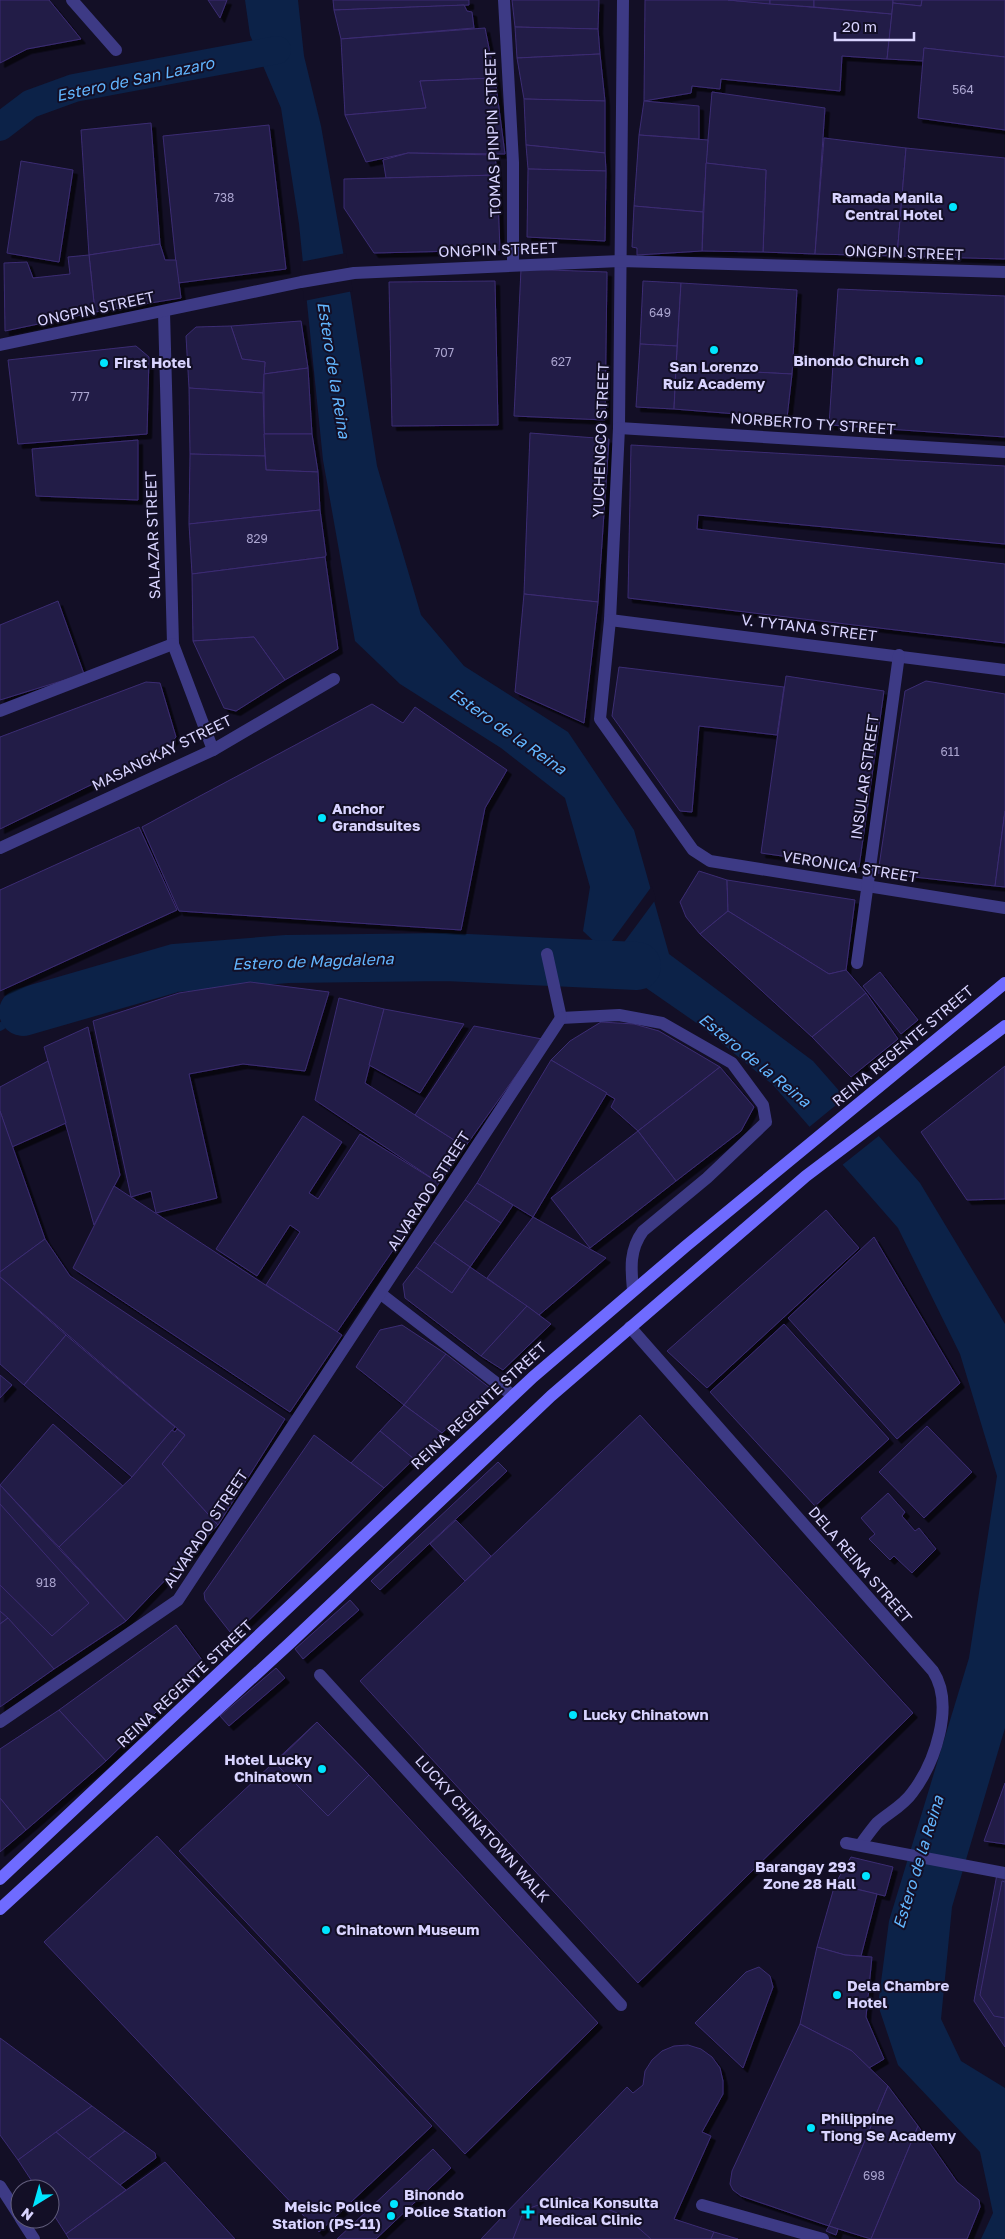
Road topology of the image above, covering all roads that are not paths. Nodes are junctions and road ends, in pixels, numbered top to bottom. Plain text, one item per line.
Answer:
1 (72, 0) edge
2 (504, 0) edge
3 (623, 0) edge
4 (116, 50) dead end
5 (620, 261) junction
6 (513, 265) junction
7 (1005, 272) edge
8 (164, 312) junction
9 (2, 345) edge
10 (619, 428) junction
11 (1005, 452) edge
12 (610, 620) junction
13 (173, 644) junction
14 (899, 655) junction
15 (1005, 670) edge
16 (334, 679) dead end
17 (0, 711) edge
18 (213, 750) junction
19 (0, 848) edge
20 (693, 850) joint
21 (866, 886) junction
22 (1005, 908) edge
23 (548, 954) dead end
24 (857, 963) dead end
25 (1005, 983) edge
26 (561, 1018) junction
27 (1005, 1026) edge
28 (633, 1290) junction
29 (381, 1294) junction
30 (630, 1327) junction
31 (512, 1395) junction
32 (320, 1675) dead end
33 (0, 1722) edge
34 (846, 1843) dead end
35 (861, 1844) junction
36 (1005, 1873) edge
37 (0, 1879) edge
38 (0, 1909) edge
39 (621, 2005) dead end
40 (0, 2186) edge
41 (10, 2201) edge
42 (702, 2205) dead end
43 (823, 2239) edge

1 - 4 street
2 - 6 street, TOMAS PINPIN STREET
3 - 5 street, YUCHENGCO STREET
5 - 6 street, ONGPIN STREET
5 - 7 street, ONGPIN STREET
5 - 10 street, YUCHENGCO STREET
6 - 8 street, ONGPIN STREET
8 - 9 street, ONGPIN STREET
8 - 13 street, SALAZAR STREET
10 - 11 street, NORBERTO TY STREET
10 - 12 street, YUCHENGCO STREET
12 - 14 street, V. TYTANA STREET
12 - 20 street, YUCHENGCO STREET
13 - 17 street
13 - 18 street, SALAZAR STREET
14 - 15 street, V. TYTANA STREET
14 - 21 street, INSULAR STREET
16 - 18 street, MASANGKAY STREET
18 - 19 street, MASANGKAY STREET
20 - 21 street, VERONICA STREET
21 - 22 street, VERONICA STREET
21 - 24 street, INSULAR STREET
23 - 26 street
25 - 28 main road, REINA REGENTE STREET
26 - 28 street
26 - 29 street, ALVARADO STREET
27 - 30 main road
28 - 31 main road, REINA REGENTE STREET
29 - 31 street
29 - 33 street, ALVARADO STREET
30 - 35 street, DELA REINA STREET
30 - 38 main road
31 - 37 main road, REINA REGENTE STREET
32 - 39 street, LUCKY CHINATOWN WALK
34 - 35 street
35 - 36 street
40 - 41 street
42 - 43 street

